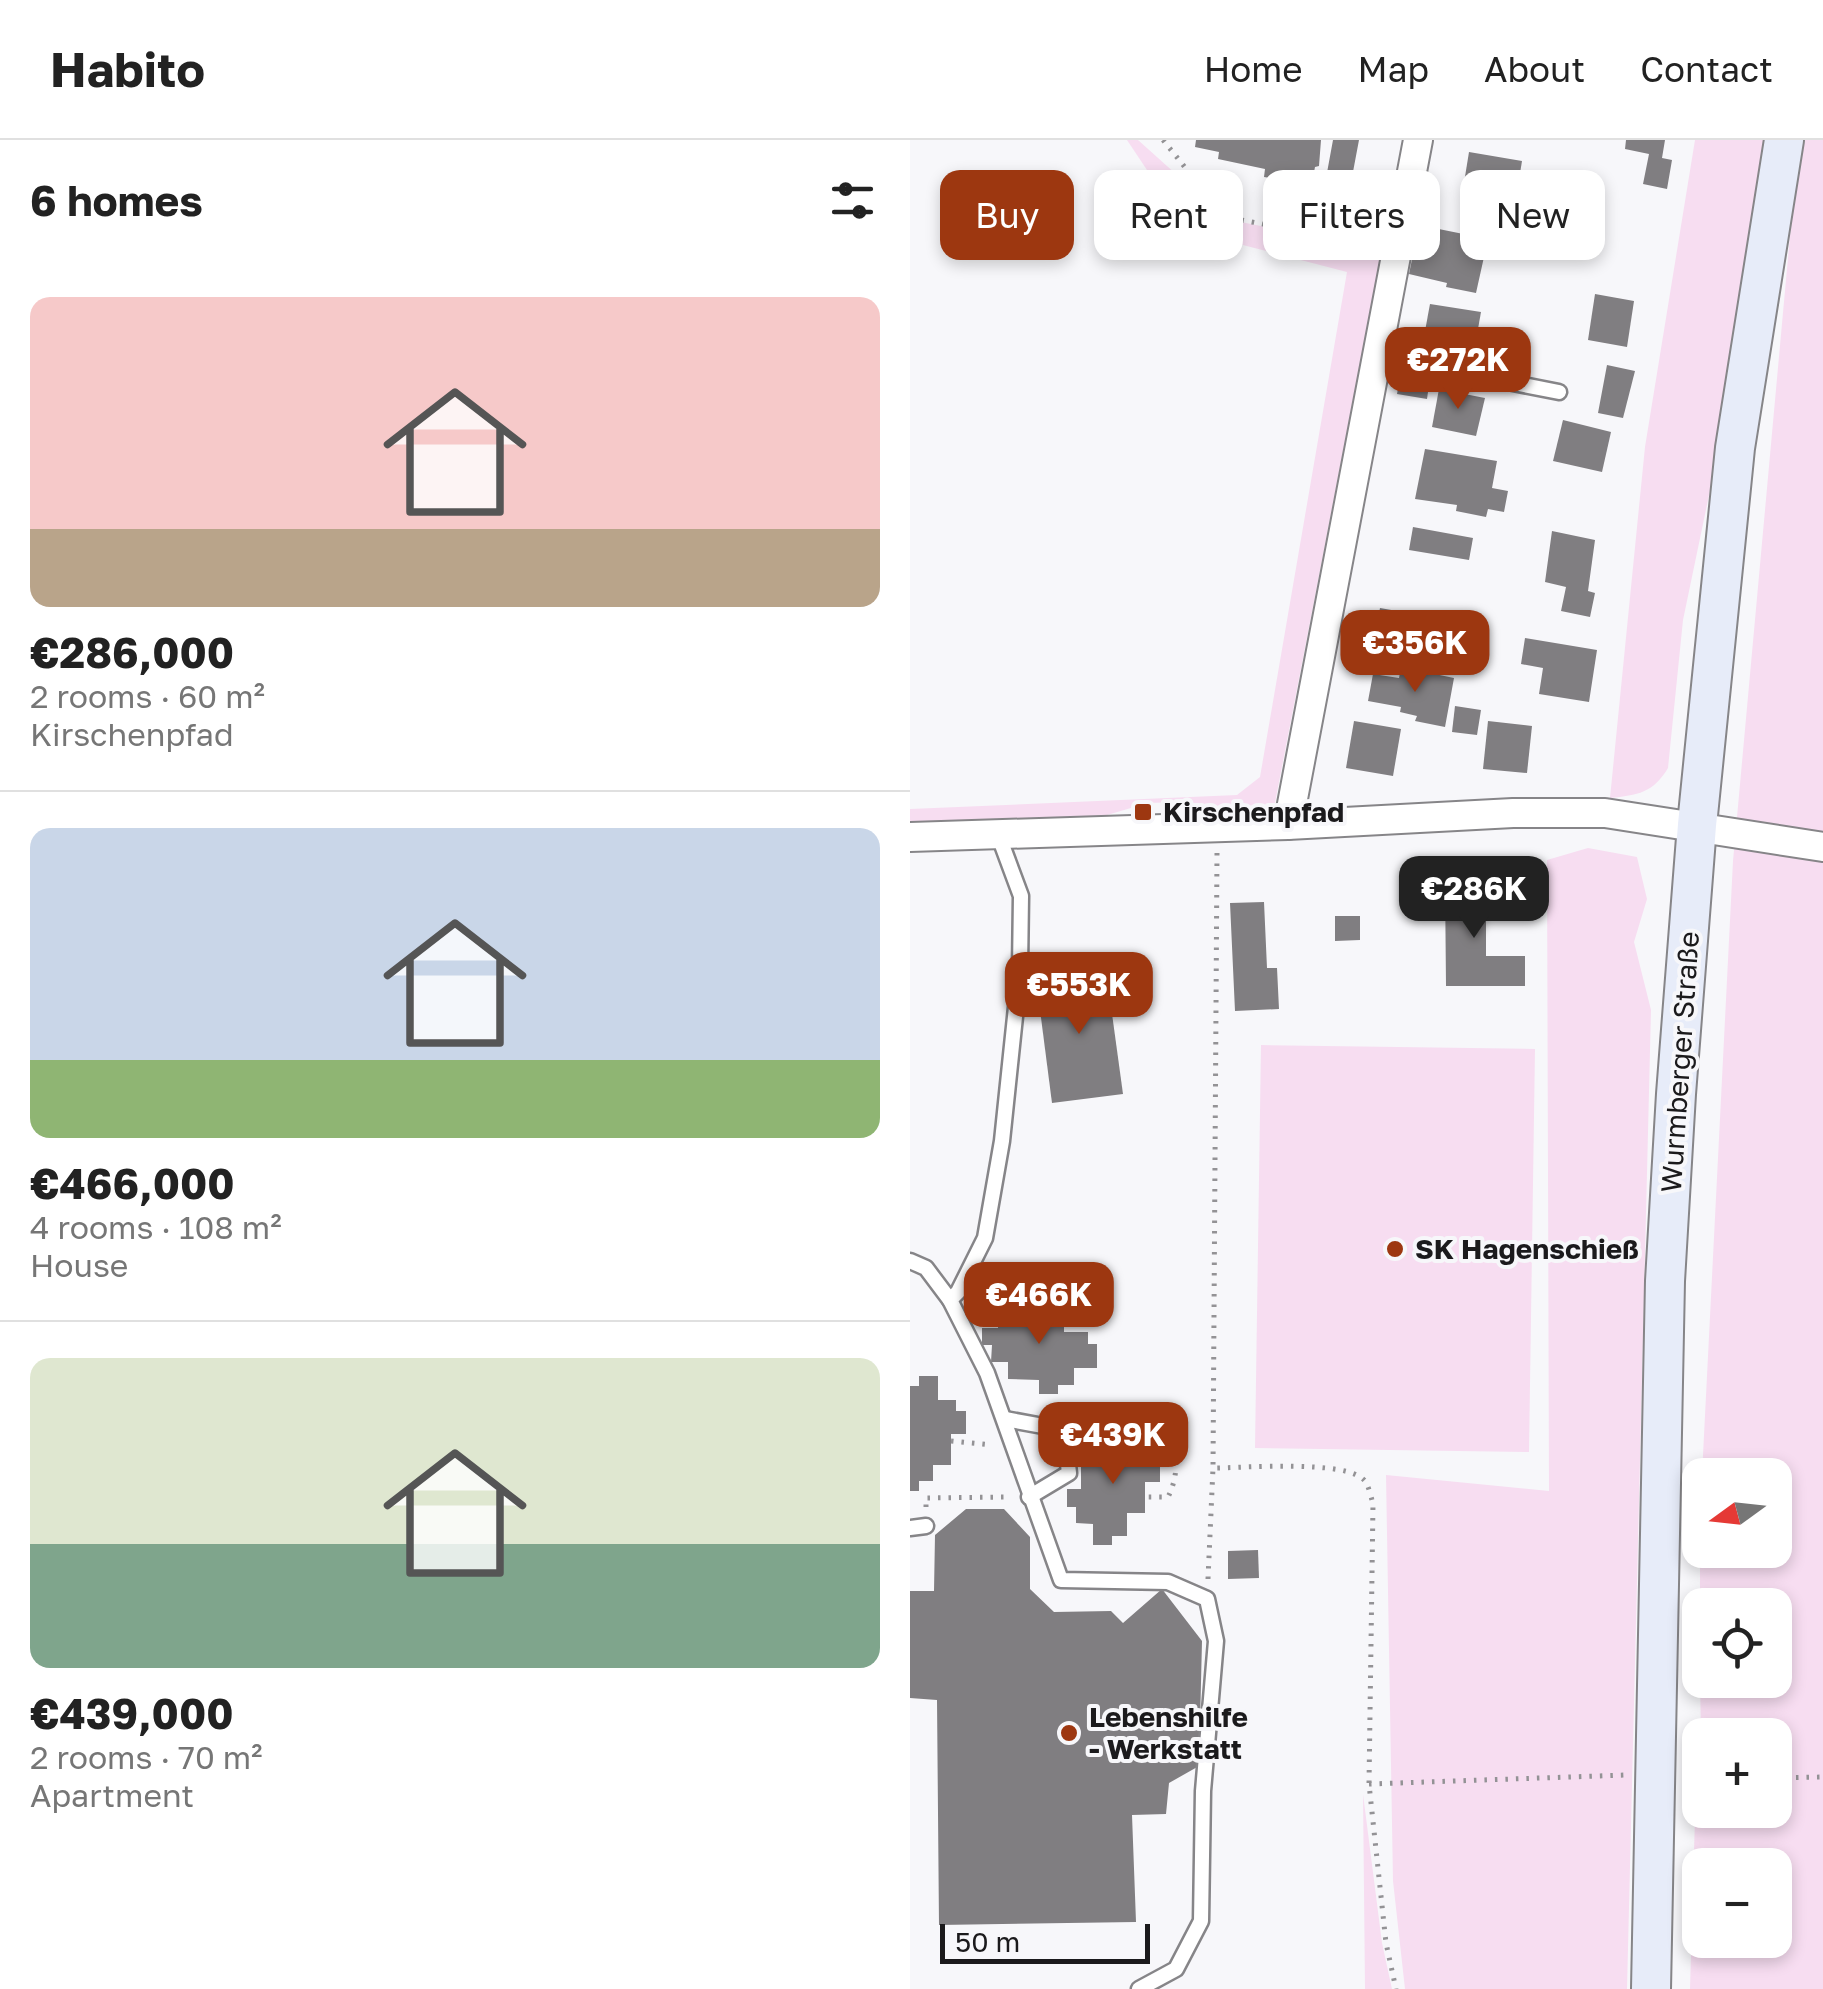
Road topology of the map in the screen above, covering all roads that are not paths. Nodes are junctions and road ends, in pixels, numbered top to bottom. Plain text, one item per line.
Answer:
1 (1418, 140) edge
2 (1784, 140) edge
3 (1376, 356) junction
4 (1559, 392) dead end
5 (1288, 825) junction
6 (1697, 825) junction
7 (998, 834) junction
8 (910, 837) edge
9 (1823, 846) edge
10 (910, 1261) edge
11 (954, 1296) junction
12 (1005, 1419) junction
13 (1029, 1497) junction
14 (926, 1526) road end
15 (910, 1528) edge
16 (1139, 1989) edge
17 (1651, 1989) edge

1 - 3 street
2 - 6 main road, Wurmberger Straße
3 - 4 lane
3 - 5 street
5 - 6 street
5 - 7 street
6 - 9 street
6 - 17 main road, Wurmberger Straße
7 - 8 street
7 - 11 lane
10 - 11 lane
11 - 12 lane
12 - 13 lane
12 - 13 lane
13 - 16 lane
14 - 15 lane

